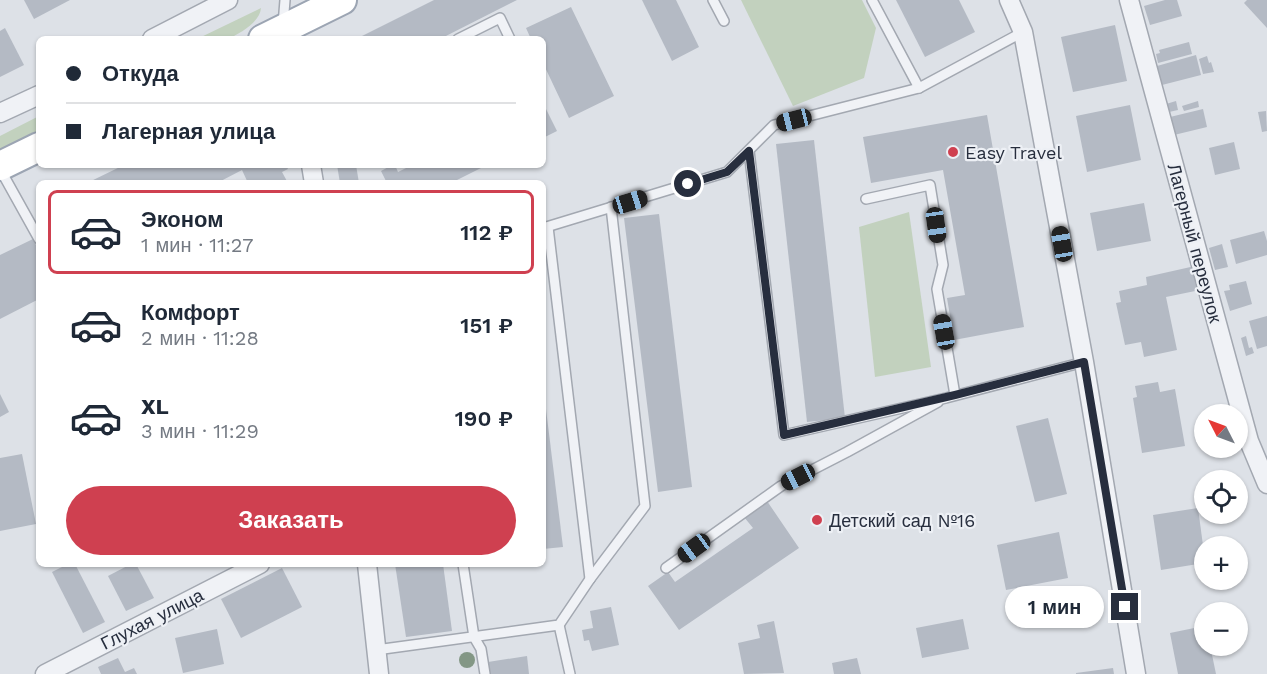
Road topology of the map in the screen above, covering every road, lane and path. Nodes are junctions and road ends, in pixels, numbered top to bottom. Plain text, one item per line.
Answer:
1 (228, 0) edge
2 (285, 0) edge
3 (342, 0) edge
4 (713, 0) edge
5 (872, 0) edge
6 (1009, 0) edge
7 (1129, 0) edge
8 (724, 21) dead end
9 (1023, 32) junction
10 (158, 36) edge
11 (277, 36) edge
12 (464, 36) edge
13 (509, 36) edge
14 (919, 88) junction
15 (36, 95) edge
16 (0, 113) edge
17 (36, 149) edge
18 (749, 151) junction
19 (0, 168) edge
20 (866, 199) dead end
21 (611, 207) junction
22 (546, 227) edge
23 (36, 234) edge
24 (1084, 362) junction
25 (950, 396) junction
26 (1267, 484) edge
27 (248, 567) edge
28 (367, 567) edge
29 (463, 567) edge
30 (666, 568) dead end
31 (590, 579) junction
32 (559, 625) junction
33 (474, 637) junction
34 (376, 650) junction
35 (54, 672) edge
36 (379, 674) edge
37 (485, 674) edge
38 (570, 674) edge
39 (1136, 674) edge

1 - 10 street
2 - 11 lane
3 - 11 main road
4 - 8 lane
5 - 14 lane
6 - 9 street
7 - 26 street, Лагерный переулок
9 - 14 lane
9 - 24 street
12 - 13 lane
14 - 18 lane
15 - 16 street
17 - 19 main road
18 - 21 lane
18 - 25 lane
19 - 23 lane
20 - 25 lane
21 - 22 lane
21 - 31 lane
22 - 31 lane
24 - 25 lane
24 - 39 street
25 - 30 lane
27 - 35 street, Глухая улица
28 - 34 street
29 - 33 lane
31 - 32 lane
32 - 33 lane
32 - 38 lane
33 - 34 lane
33 - 37 lane
34 - 36 street

